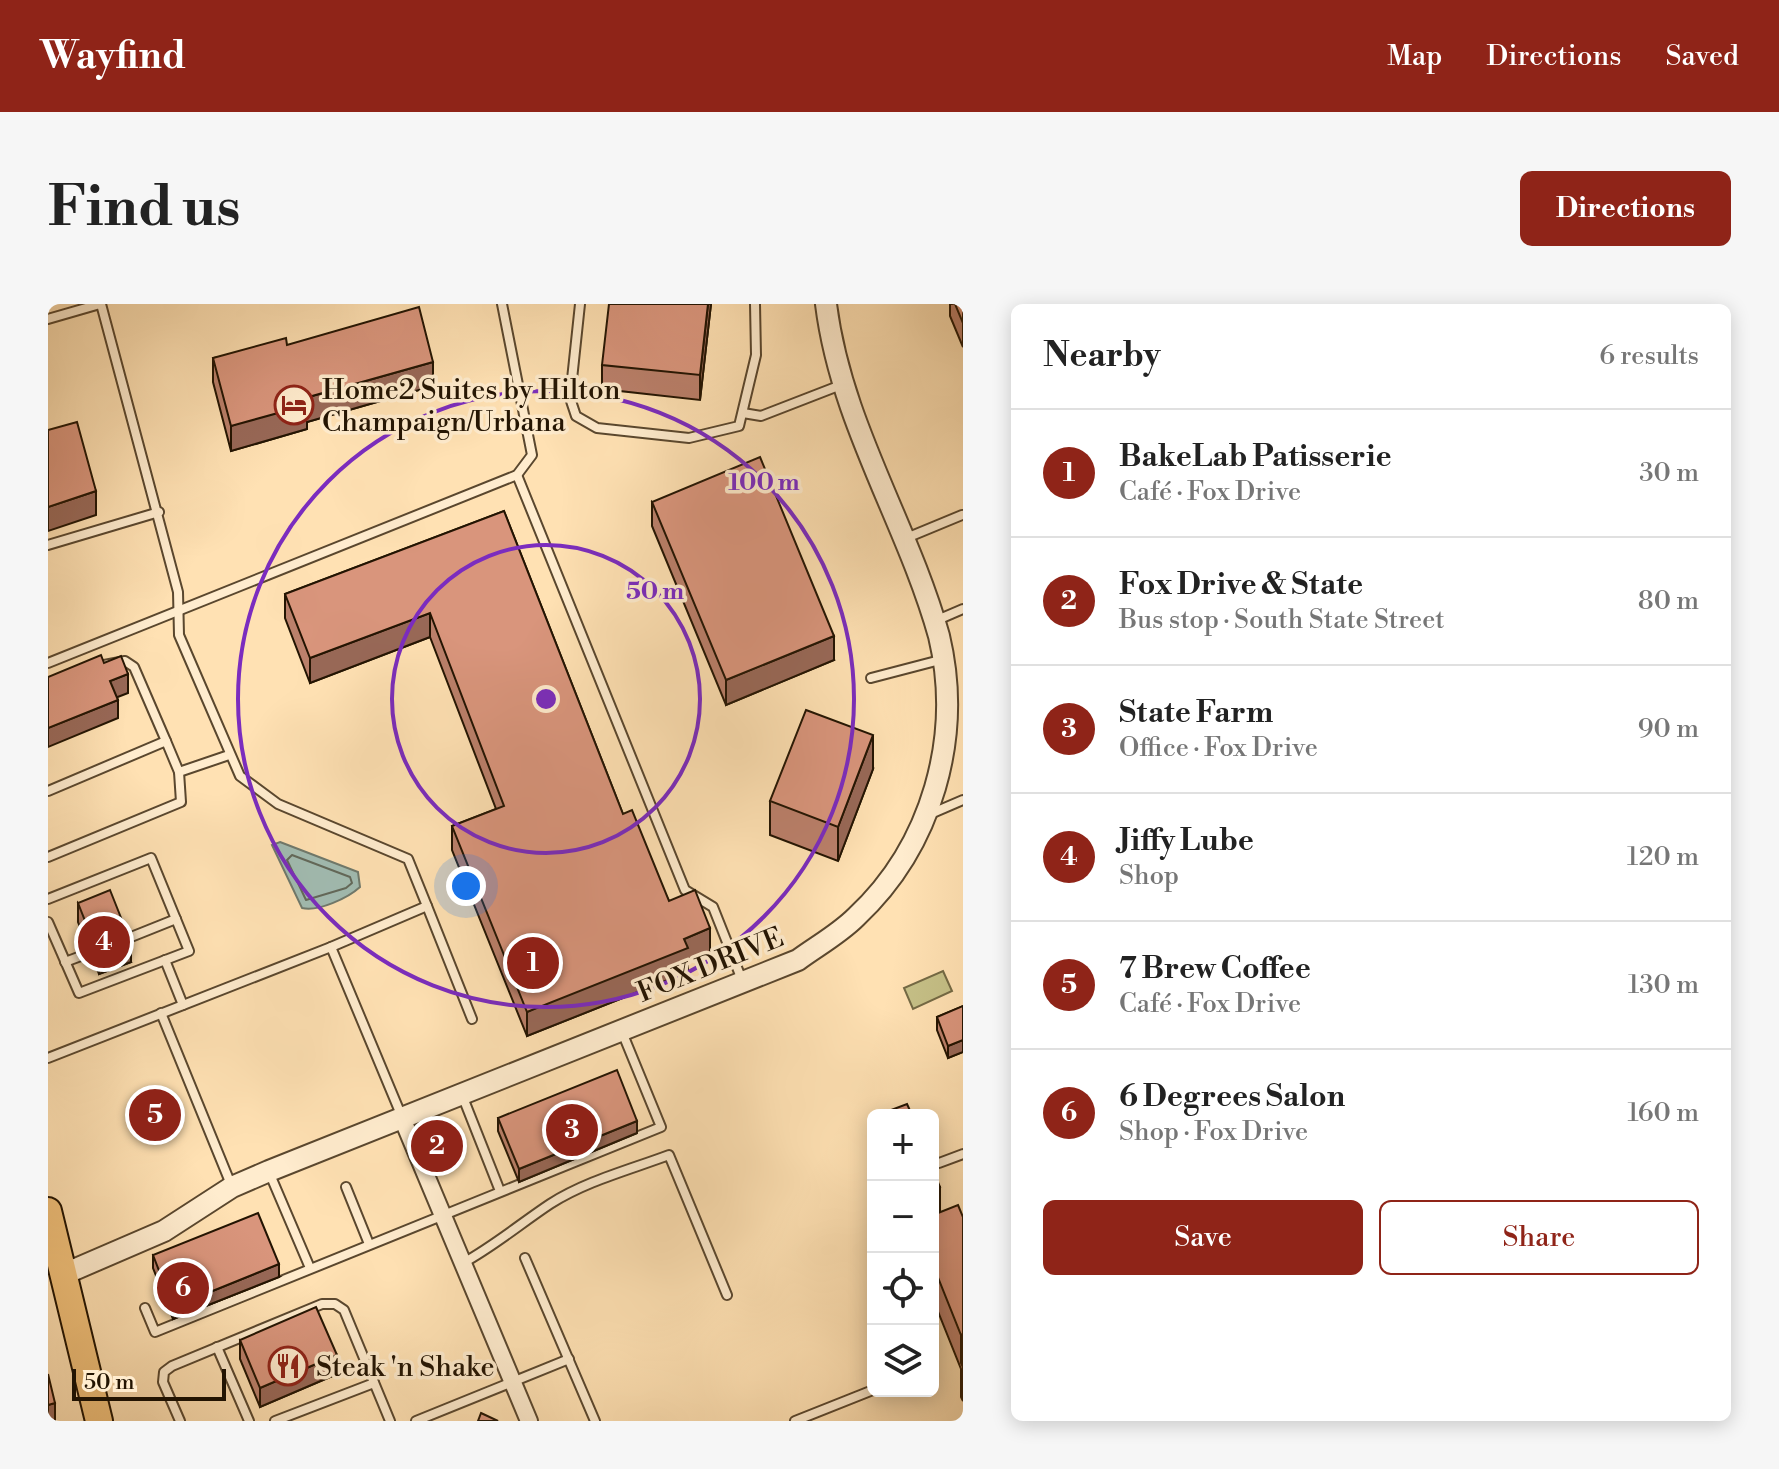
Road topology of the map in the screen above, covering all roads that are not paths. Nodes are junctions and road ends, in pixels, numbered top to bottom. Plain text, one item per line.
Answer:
1 (100, 304) edge
2 (502, 304) edge
3 (580, 304) edge
4 (755, 304) edge
5 (826, 304) edge
6 (48, 319) edge
7 (841, 385) junction
8 (743, 413) junction
9 (517, 475) junction
10 (159, 512) junction
11 (962, 515) edge
12 (903, 539) junction
13 (48, 545) edge
14 (963, 609) edge
15 (179, 613) junction
16 (934, 622) junction
17 (943, 659) junction
18 (48, 663) edge
19 (87, 670) edge
20 (871, 678) dead end
21 (166, 741) junction
22 (229, 755) junction
23 (179, 772) junction
24 (48, 791) edge
25 (963, 800) edge
26 (928, 815) junction
27 (48, 857) edge
28 (48, 899) edge
29 (427, 906) junction
30 (176, 919) junction
31 (48, 922) edge
32 (331, 947) junction
33 (165, 960) junction
34 (65, 962) junction
35 (743, 982) junction
36 (183, 1005) junction
37 (161, 1013) junction
38 (472, 1019) dead end
39 (622, 1030) junction
40 (48, 1058) edge
41 (461, 1094) junction
42 (402, 1118) junction
43 (963, 1154) edge
44 (939, 1163) dead end
45 (269, 1171) junction
46 (232, 1187) junction
47 (346, 1187) dead end
48 (500, 1191) junction
49 (48, 1211) edge
50 (442, 1213) junction
51 (369, 1244) junction
52 (525, 1258) dead end
53 (463, 1263) junction
54 (310, 1268) junction
55 (62, 1275) junction
56 (727, 1295) dead end
57 (145, 1308) dead end
58 (217, 1347) junction
59 (569, 1359) junction
60 (374, 1383) junction
61 (513, 1383) junction
62 (867, 1392) edge
63 (99, 1421) edge
64 (180, 1421) edge
65 (249, 1421) edge
66 (275, 1421) edge
67 (390, 1421) edge
68 (416, 1421) edge
69 (529, 1421) edge
70 (595, 1421) edge
71 (795, 1421) edge

1 - 6 lane
1 - 10 lane
2 - 9 lane
3 - 8 lane
4 - 8 lane
5 - 7 street, FOX DRIVE
7 - 8 lane
7 - 12 street, FOX DRIVE
9 - 15 lane
9 - 35 lane
10 - 13 lane
10 - 15 lane
11 - 12 lane
12 - 16 street, FOX DRIVE
14 - 16 lane
15 - 18 lane
15 - 22 lane
16 - 17 street, FOX DRIVE
17 - 20 lane
17 - 26 street, FOX DRIVE
19 - 21 lane
21 - 23 lane
21 - 24 lane
22 - 23 lane
22 - 29 lane
23 - 27 lane
25 - 26 lane
26 - 35 street, FOX DRIVE
28 - 30 lane
29 - 32 lane
29 - 38 lane
30 - 33 lane
30 - 34 lane
31 - 34 lane
32 - 36 lane
32 - 42 lane
33 - 34 lane
33 - 36 lane
35 - 39 street, FOX DRIVE
36 - 37 lane
37 - 40 lane
37 - 46 lane
39 - 41 street, FOX DRIVE
39 - 48 lane
41 - 42 street, FOX DRIVE
41 - 48 lane
42 - 45 street, FOX DRIVE
42 - 50 street
43 - 44 lane
45 - 46 street, FOX DRIVE
45 - 54 lane
46 - 55 street, FOX DRIVE
47 - 51 lane
48 - 50 lane
49 - 55 main road
50 - 51 lane
50 - 53 street
51 - 54 lane
52 - 59 lane
53 - 56 lane
53 - 61 street
54 - 57 lane
55 - 63 main road
58 - 60 lane
58 - 64 lane
58 - 65 lane
59 - 61 lane
59 - 70 lane
60 - 66 lane
60 - 67 lane
61 - 68 lane
61 - 69 street
62 - 71 lane

